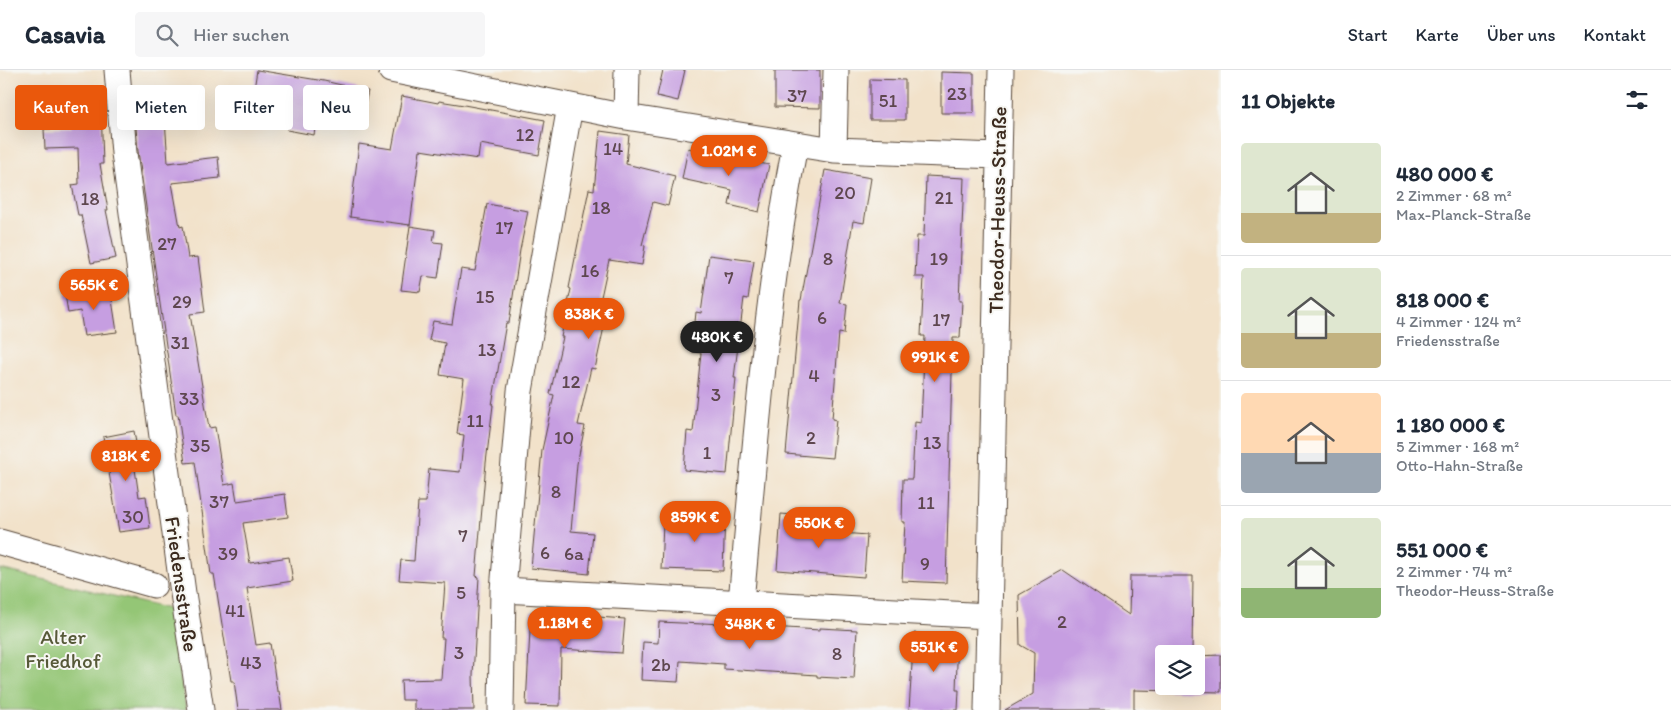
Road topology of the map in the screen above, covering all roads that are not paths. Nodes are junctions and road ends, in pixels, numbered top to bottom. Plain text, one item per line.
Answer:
1 (117, 70) edge
2 (391, 70) edge
3 (628, 70) edge
4 (836, 70) edge
5 (1000, 70) edge
6 (570, 106) junction
7 (626, 118) junction
8 (796, 145) junction
9 (834, 150) junction
10 (998, 156) junction
11 (0, 542) edge
12 (154, 585) dead end
13 (502, 590) junction
14 (741, 602) junction
15 (989, 616) junction
16 (201, 710) edge
17 (501, 710) edge
18 (987, 710) edge

1 - 16 street, Friedensstraße
2 - 6 street
3 - 7 street
4 - 9 street
5 - 10 street, Theodor-Heuss-Straße
6 - 7 street
6 - 13 street
7 - 8 street
8 - 9 street
8 - 14 street
9 - 10 street
10 - 15 street, Theodor-Heuss-Straße
11 - 12 street
13 - 14 street
13 - 17 street
14 - 15 street
15 - 18 street, Theodor-Heuss-Straße

